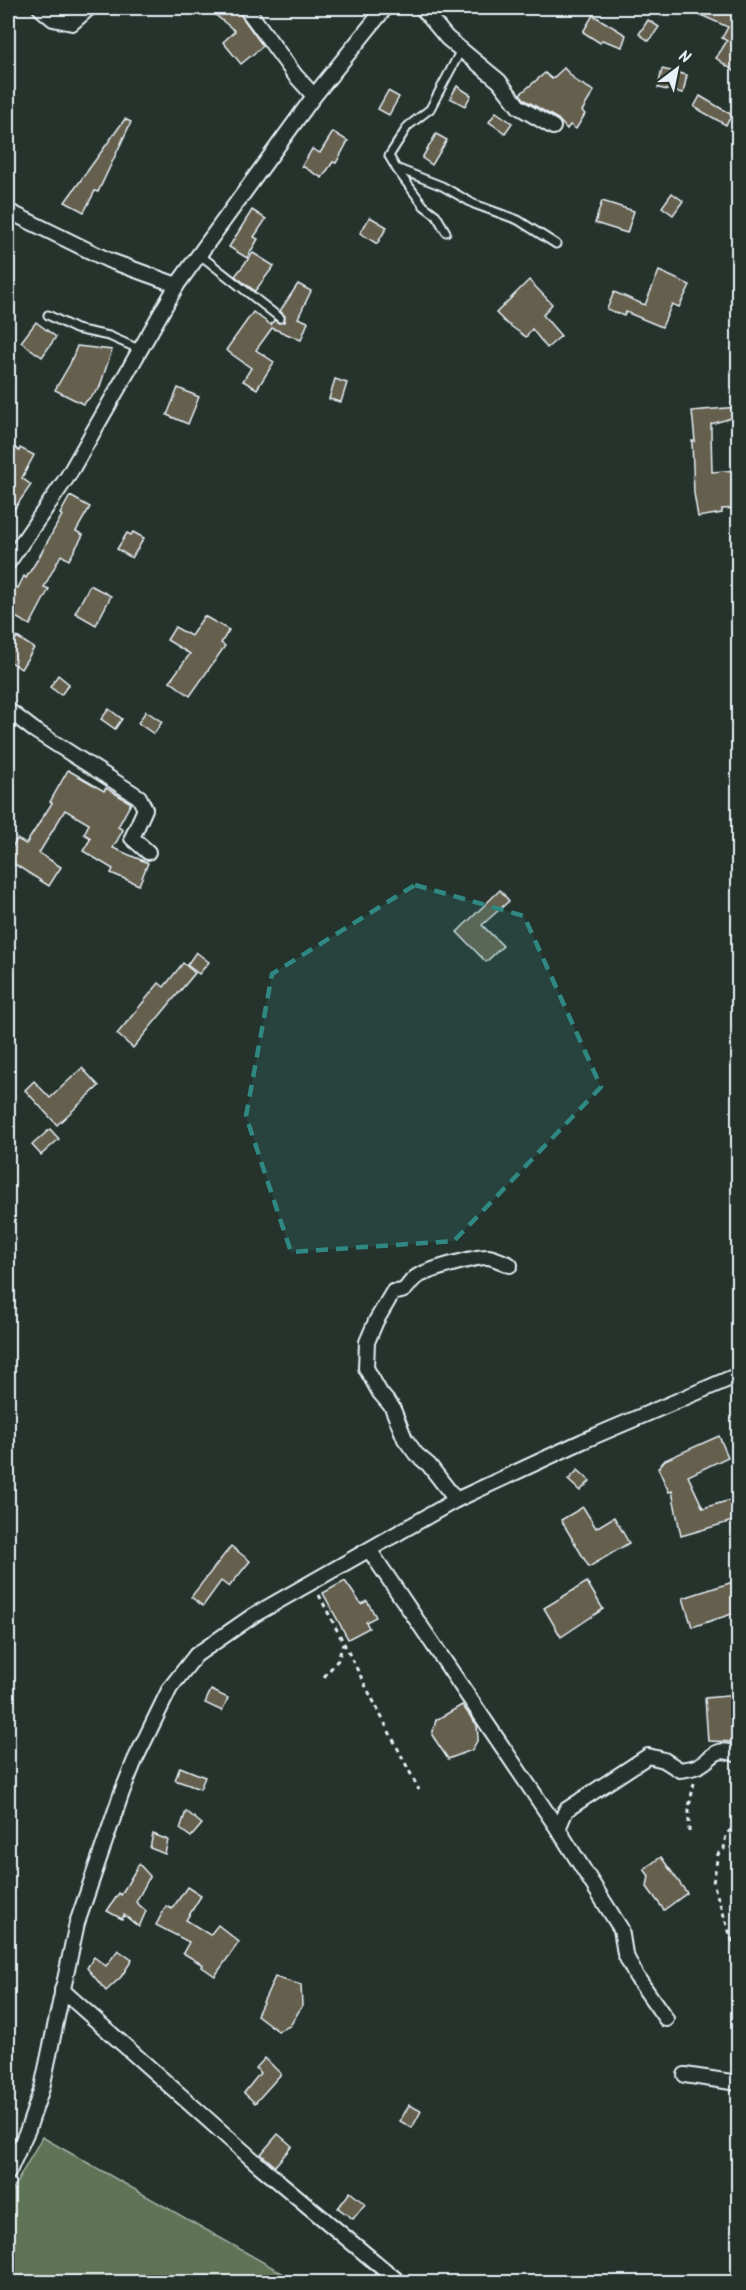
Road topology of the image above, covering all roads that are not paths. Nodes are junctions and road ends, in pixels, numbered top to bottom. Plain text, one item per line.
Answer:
1 (40, 8) edge
2 (89, 8) edge
3 (246, 8) edge
4 (385, 8) edge
5 (422, 8) edge
6 (461, 50) junction
7 (314, 96) junction
8 (553, 127) dead end
9 (396, 168) junction
10 (8, 211) edge
11 (446, 232) dead end
12 (556, 244) dead end
13 (200, 255) junction
14 (177, 285) junction
15 (48, 315) dead end
16 (280, 318) dead end
17 (141, 350) junction
18 (8, 563) edge
19 (8, 710) edge
20 (148, 852) dead end
21 (510, 1265) dead end
22 (738, 1305) edge
23 (738, 1330) edge
24 (738, 1376) edge
25 (456, 1500) junction
26 (370, 1551) junction
27 (738, 1755) edge
28 (558, 1829) junction
29 (62, 1990) junction
30 (666, 2019) dead end
31 (685, 2075) dead end
32 (738, 2083) edge
33 (8, 2173) edge
34 (399, 2283) edge

1 - 2 street
3 - 7 street
4 - 7 street
5 - 6 street
6 - 8 street
6 - 9 lane
7 - 13 street
9 - 11 lane
9 - 12 lane
10 - 14 street
13 - 14 street
13 - 16 lane
14 - 17 street
15 - 17 lane
17 - 18 street
19 - 20 street
21 - 25 street
22 - 23 lane
24 - 25 street
25 - 26 street
26 - 28 street
26 - 29 street
27 - 28 street
28 - 30 street
29 - 33 street
29 - 34 street
31 - 32 street

